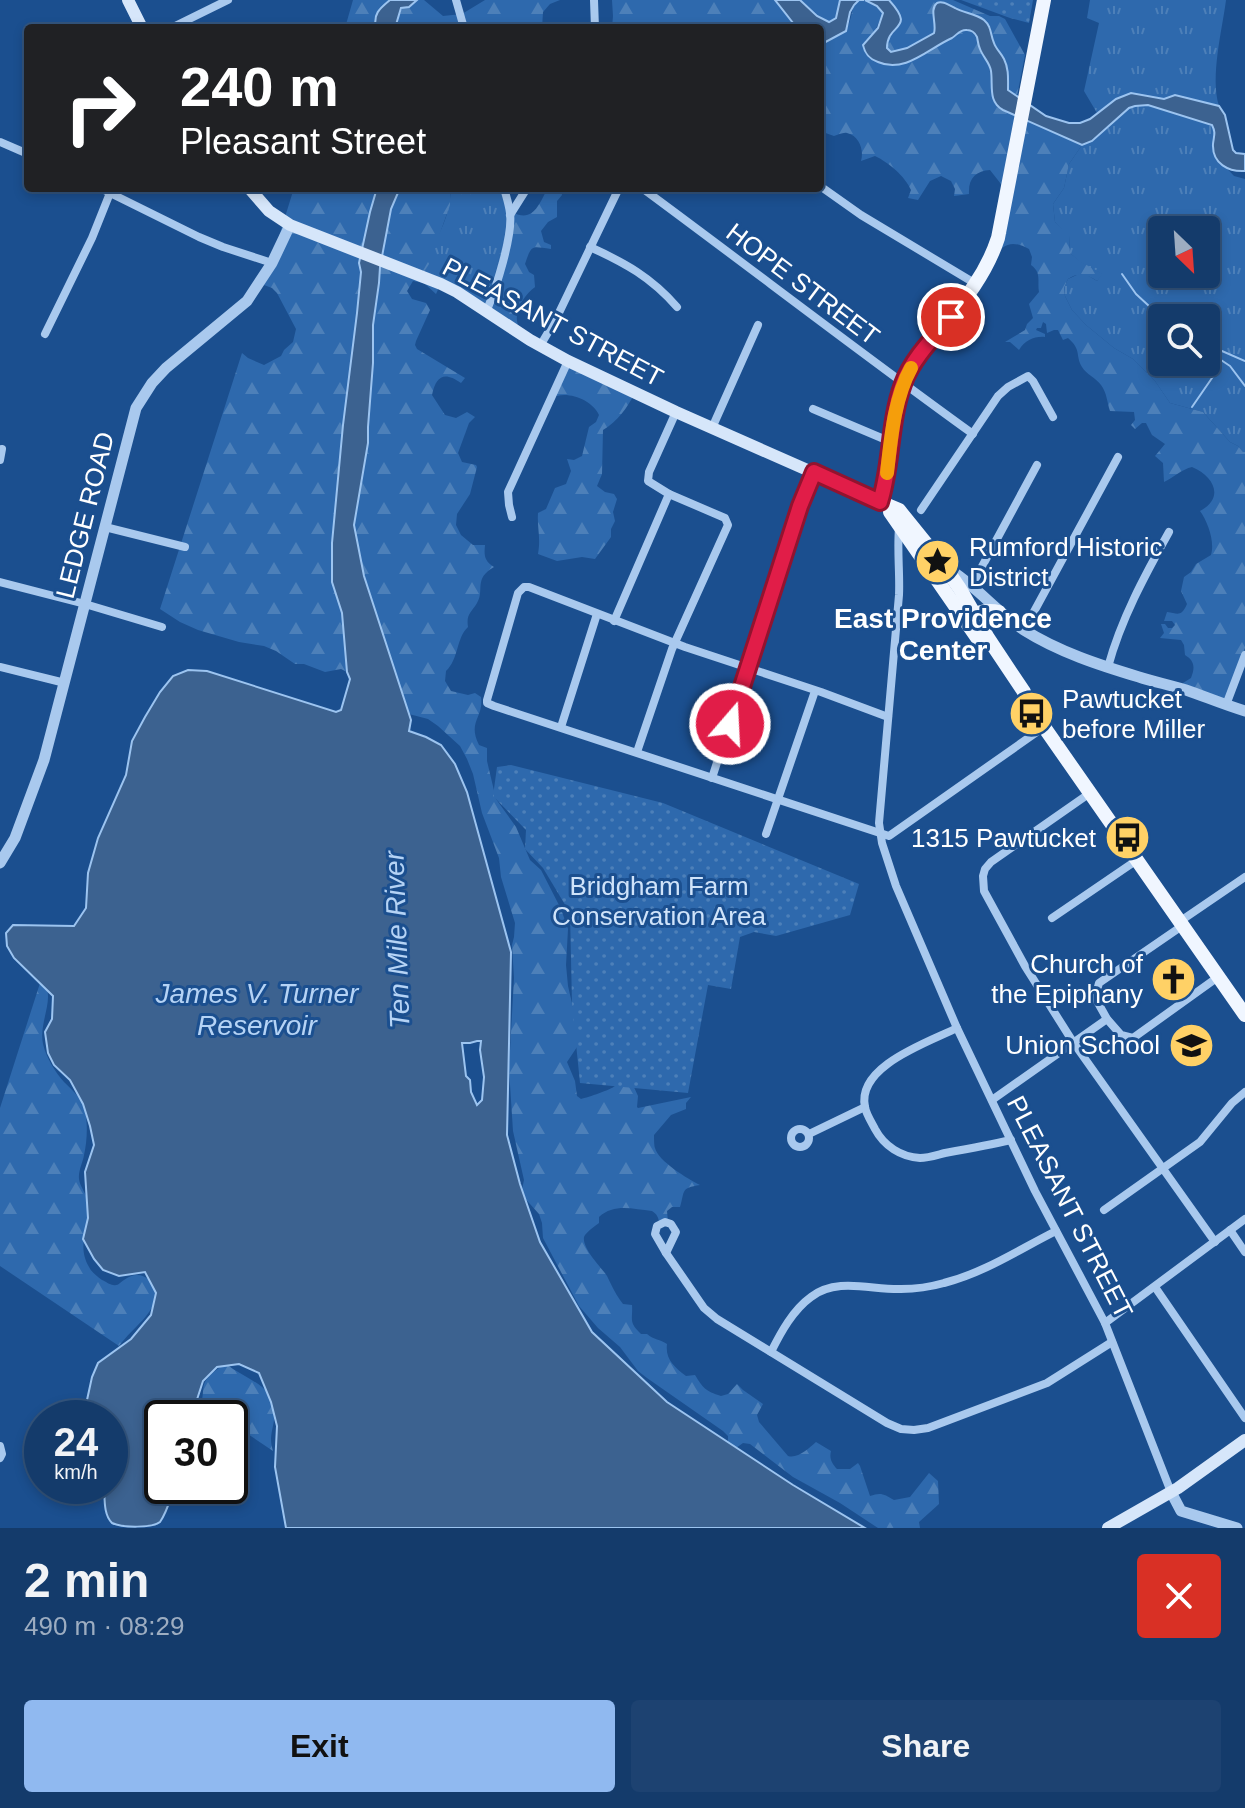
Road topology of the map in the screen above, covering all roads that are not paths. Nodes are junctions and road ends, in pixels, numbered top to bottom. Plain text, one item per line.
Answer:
1 (128, 0) edge
2 (456, 0) edge
3 (594, 0) edge
4 (1044, 0) edge
5 (224, 1) edge
6 (140, 24) edge
7 (179, 24) edge
8 (463, 24) edge
9 (595, 24) edge
10 (0, 142) edge
11 (24, 152) edge
12 (824, 189) edge
13 (252, 192) edge
14 (505, 192) edge
15 (524, 192) edge
16 (617, 192) edge
17 (647, 192) edge
18 (110, 193) joint
19 (510, 215) junction
20 (290, 225) junction
21 (590, 247) junction
22 (272, 263) junction
23 (976, 285) junction
24 (677, 307) dead end
25 (487, 310) junction
26 (758, 325) dead end
27 (45, 334) dead end
28 (540, 346) junction
29 (568, 361) junction
30 (903, 383) junction
31 (813, 409) dead end
32 (676, 412) junction
33 (1053, 417) dead end
34 (712, 428) junction
35 (973, 434) junction
36 (891, 442) junction
37 (2, 449) dead end
38 (1118, 457) dead end
39 (0, 460) edge
40 (1037, 465) dead end
41 (814, 472) junction
42 (669, 494) junction
43 (885, 504) junction
44 (921, 510) dead end
45 (512, 517) dead end
46 (899, 525) junction
47 (105, 527) junction
48 (1169, 532) dead end
49 (185, 547) dead end
50 (921, 555) junction
51 (945, 567) junction
52 (900, 570) junction
53 (0, 582) edge
54 (972, 585) junction
55 (85, 604) junction
56 (999, 612) junction
57 (597, 614) junction
58 (969, 616) junction
59 (614, 621) junction
60 (162, 627) dead end
61 (1024, 630) junction
62 (676, 644) junction
63 (1245, 655) edge
64 (0, 667) edge
65 (1108, 667) junction
66 (749, 669) junction
67 (65, 683) junction
68 (815, 691) junction
69 (1226, 705) junction
70 (1245, 711) edge
71 (888, 717) junction
72 (561, 727) junction
73 (1044, 727) junction
74 (637, 752) junction
75 (712, 778) junction
76 (1090, 793) junction
77 (778, 800) junction
78 (766, 834) dead end
79 (881, 835) junction
80 (1137, 860) junction
81 (0, 863) edge
82 (1245, 877) edge
83 (1052, 918) dead end
84 (1181, 924) junction
85 (1218, 977) junction
86 (1242, 1005) edge
87 (1107, 1019) junction
88 (957, 1028) junction
89 (1073, 1042) junction
90 (1245, 1092) edge
91 (992, 1100) junction
92 (865, 1107) junction
93 (809, 1134) dead end
94 (1011, 1140) junction
95 (1163, 1169) junction
96 (1104, 1210) dead end
97 (1245, 1219) edge
98 (1230, 1230) junction
99 (1056, 1231) junction
100 (1215, 1242) junction
101 (1245, 1252) edge
102 (666, 1253) dead end
103 (1155, 1287) junction
104 (1105, 1323) junction
105 (1112, 1342) junction
106 (771, 1352) junction
107 (1245, 1418) edge
108 (1245, 1440) edge
109 (0, 1446) edge
110 (0, 1458) edge
111 (1171, 1492) junction
112 (1108, 1528) edge
113 (1234, 1528) edge

1 - 6 main road
2 - 8 street
3 - 9 street
4 - 23 main road
5 - 7 street
10 - 11 street
12 - 23 street
13 - 20 main road, PLEASANT STREET
14 - 19 street
15 - 19 street
16 - 21 street
17 - 30 street, HOPE STREET
18 - 22 street
18 - 27 street
19 - 25 street
20 - 22 street, LEDGE ROAD
20 - 25 main road, PLEASANT STREET
21 - 24 street
21 - 28 street
22 - 47 street, LEDGE ROAD
23 - 30 main road
25 - 28 main road, PLEASANT STREET
26 - 34 street
28 - 29 main road, PLEASANT STREET
29 - 32 main road, PLEASANT STREET
29 - 45 street
30 - 35 street, HOPE STREET
30 - 36 main road
31 - 36 street
32 - 34 main road, PLEASANT STREET
32 - 42 street
33 - 35 street
34 - 41 main road, PLEASANT STREET
35 - 44 street
36 - 43 main road
37 - 39 street
38 - 61 street
40 - 54 street
41 - 43 main road, PLEASANT STREET
41 - 66 street
42 - 59 street
42 - 62 street
43 - 46 main road
43 - 51 main road
46 - 50 main road
46 - 52 street, PLEASANT STREET
47 - 49 street
47 - 55 street, LEDGE ROAD
48 - 65 street
50 - 52 street
50 - 58 main road
51 - 54 street
51 - 58 main road
52 - 71 street, PLEASANT STREET
53 - 55 street
54 - 56 street
55 - 60 street
55 - 67 street, LEDGE ROAD
56 - 58 main road
56 - 61 street
57 - 59 street
57 - 72 street
57 - 72 street
58 - 73 main road
59 - 62 street
61 - 65 street
62 - 66 street
62 - 74 street
63 - 69 street
64 - 67 street
65 - 69 street
66 - 68 street
66 - 75 street
67 - 81 street, LEDGE ROAD
68 - 71 street
68 - 77 street
69 - 70 street
71 - 79 street, PLEASANT STREET
72 - 74 street
73 - 76 main road
73 - 79 street
74 - 75 street
75 - 77 street
76 - 80 main road
76 - 89 street
77 - 78 street
77 - 79 street
79 - 88 street, PLEASANT STREET
80 - 83 street
80 - 84 main road
82 - 84 street
84 - 85 main road
84 - 87 street
85 - 86 main road
85 - 87 street
87 - 89 street
88 - 91 street, PLEASANT STREET
88 - 92 street
89 - 91 street
89 - 95 street
90 - 95 street
91 - 94 street, PLEASANT STREET
92 - 93 street
92 - 94 street
94 - 99 street, PLEASANT STREET
95 - 96 street
95 - 100 street
97 - 98 street
98 - 100 street
98 - 101 street
99 - 104 street, PLEASANT STREET
99 - 106 street
100 - 103 street
102 - 106 street
103 - 104 street
103 - 107 street
104 - 105 street, PLEASANT STREET
105 - 106 street
105 - 111 street, PLEASANT STREET
108 - 111 main road
109 - 110 street
111 - 112 main road
111 - 113 street

